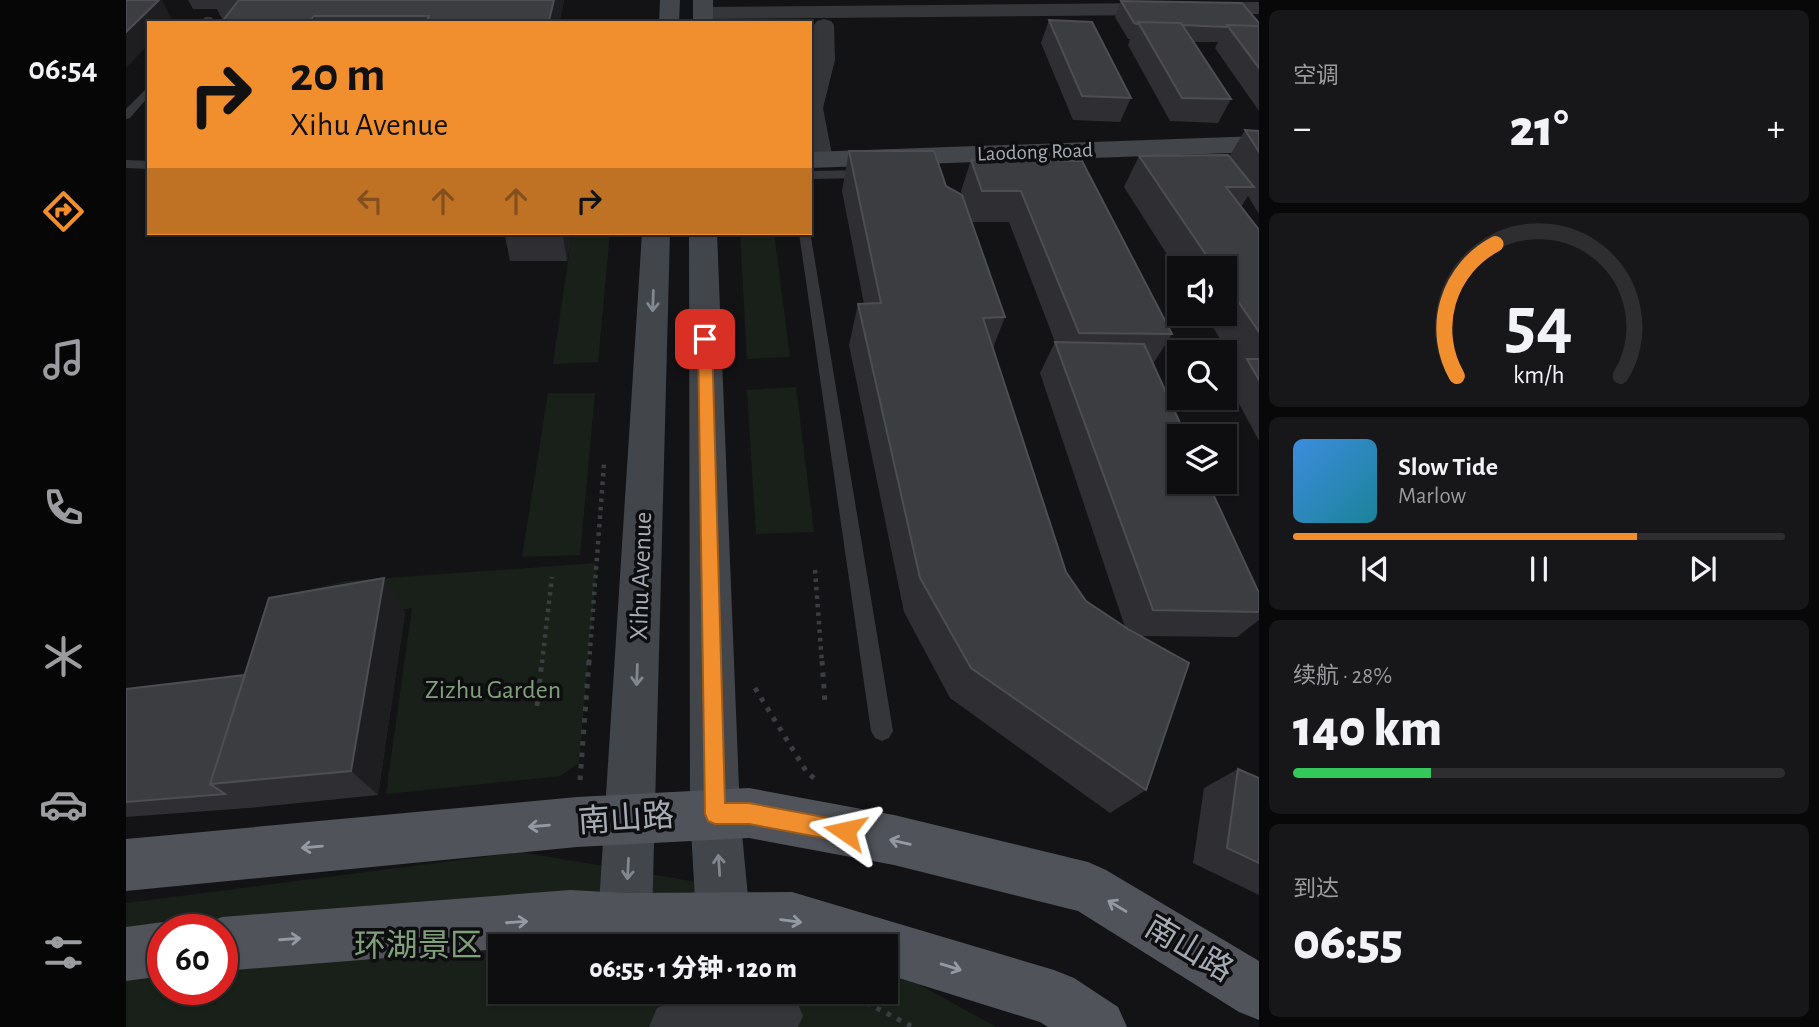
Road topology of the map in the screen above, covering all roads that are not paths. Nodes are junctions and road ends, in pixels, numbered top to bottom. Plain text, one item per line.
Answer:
1 (670, 0) edge
2 (1217, 4) edge
3 (1259, 8) edge
4 (703, 12) edge
5 (1259, 19) edge
6 (669, 21) edge
7 (824, 25) dead end
8 (147, 91) edge
9 (812, 104) edge
10 (126, 117) edge
11 (812, 127) edge
12 (1259, 144) edge
13 (126, 164) edge
14 (147, 165) edge
15 (814, 165) edge
16 (863, 166) junction
17 (868, 188) edge
18 (656, 235) edge
19 (703, 235) edge
20 (805, 235) edge
21 (882, 731) dead end
22 (715, 814) junction
23 (631, 818) junction
24 (126, 865) edge
25 (723, 918) junction
26 (625, 920) junction
27 (842, 934) edge
28 (238, 943) edge
29 (147, 951) edge
30 (898, 951) edge
31 (126, 954) edge
32 (1259, 992) edge
33 (776, 1016) dead end
34 (676, 1027) edge
35 (1098, 1027) edge

1 - 6 main road
2 - 3 street
2 - 4 street
2 - 5 street
7 - 9 street
8 - 10 lane
11 - 15 street
12 - 16 main road, Laodong Road
13 - 14 lane
15 - 16 main road, Laodong Road
16 - 17 lane
18 -> 23 main road, Xihu Avenue
19 - 22 main road
20 - 21 lane
22 - 23 main road, 南山路
25 -> 22 main road
32 -> 22 main road, 南山路
23 -> 24 main road, 南山路
23 -> 26 main road, Xihu Avenue
25 - 26 main road
25 -> 27 main road
28 -> 26 main road
29 - 31 main road
30 -> 35 main road
33 - 34 street

